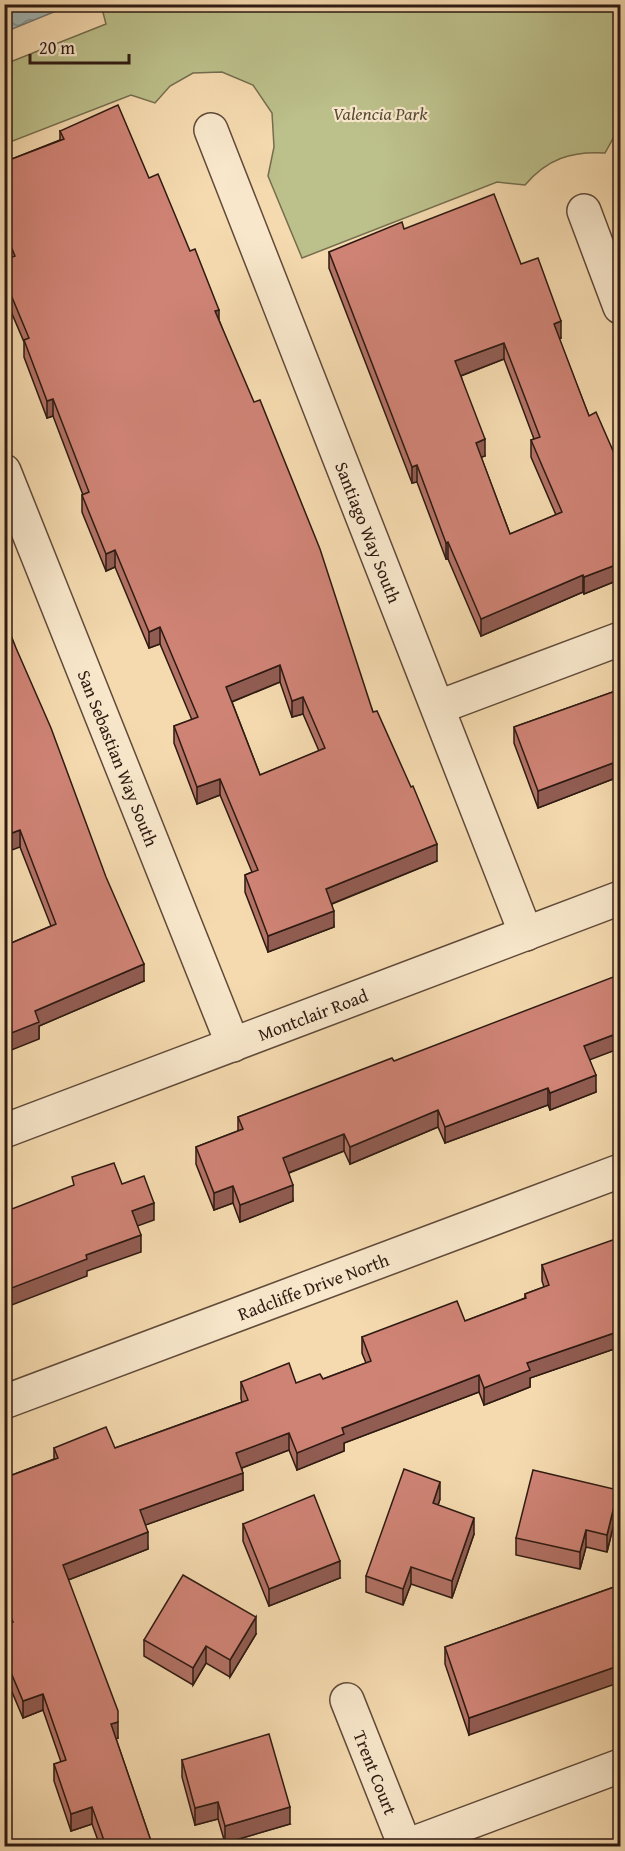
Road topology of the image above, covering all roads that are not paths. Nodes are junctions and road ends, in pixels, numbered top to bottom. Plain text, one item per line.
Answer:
1 (211, 130) dead end
2 (584, 211) dead end
3 (621, 307) edge
4 (4, 471) edge
5 (621, 639) edge
6 (439, 707) junction
7 (621, 898) edge
8 (526, 934) junction
9 (233, 1045) junction
10 (4, 1131) edge
11 (621, 1171) edge
12 (4, 1402) edge
13 (347, 1700) dead end
14 (621, 1766) edge
15 (405, 1846) edge

1 - 6 street, Santiago Way South
2 - 3 street
4 - 9 street, San Sebastian Way South
5 - 6 street
6 - 8 street, Santiago Way South
7 - 8 street, Montclair Road
8 - 9 street, Montclair Road
9 - 10 street, Montclair Road
11 - 12 street, Radcliffe Drive North
13 - 15 street, Trent Court
14 - 15 street

